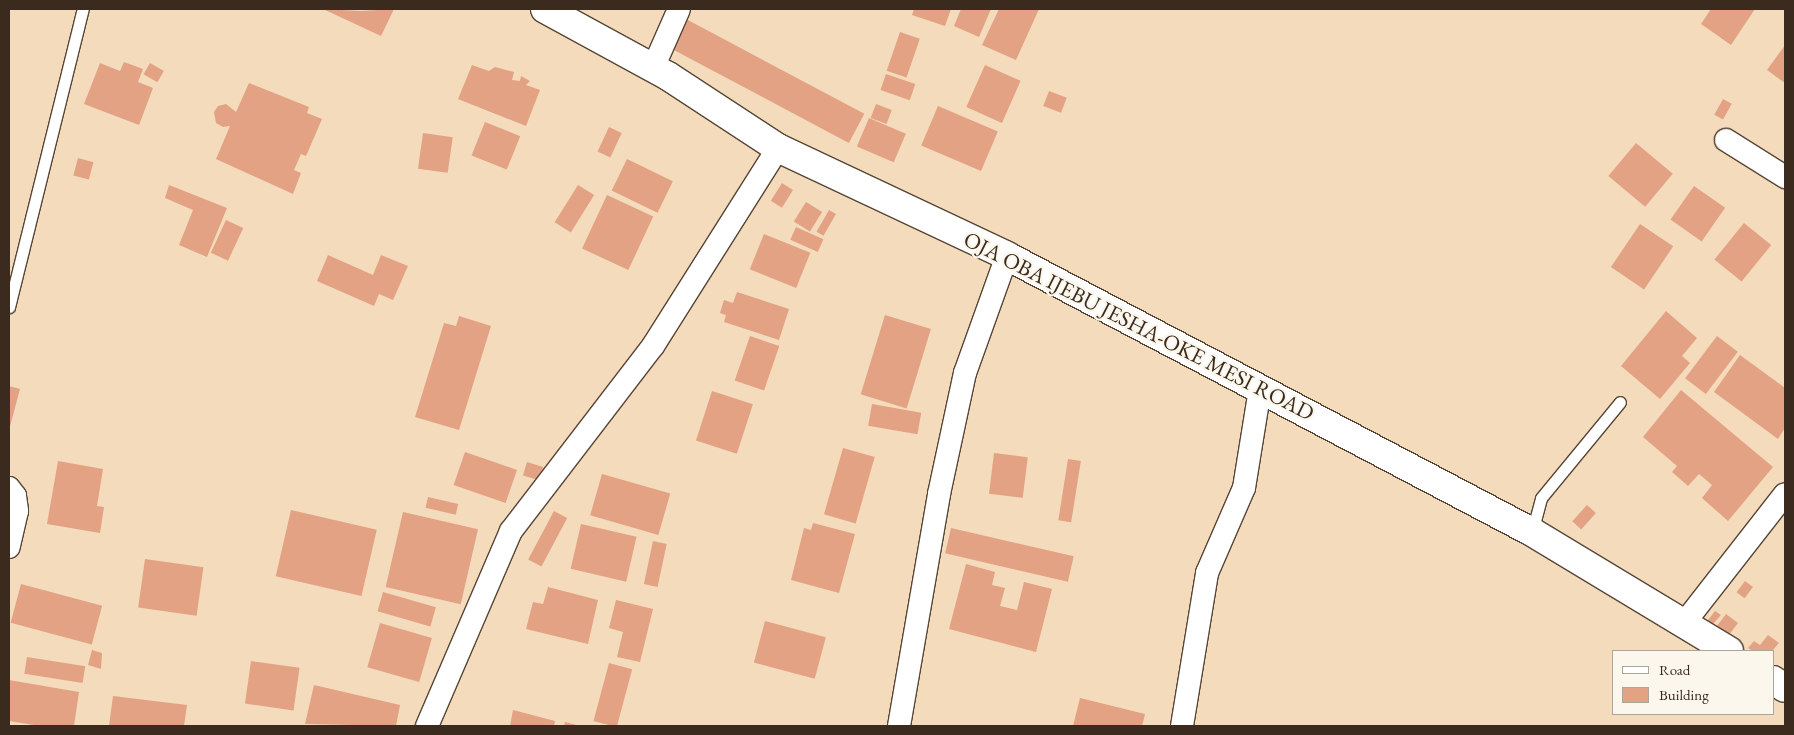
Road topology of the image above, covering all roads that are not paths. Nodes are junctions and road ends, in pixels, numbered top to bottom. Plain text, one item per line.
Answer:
1 (83, 9) edge
2 (544, 9) edge
3 (679, 9) edge
4 (653, 68) junction
5 (1726, 140) dead end
6 (778, 148) junction
7 (1785, 177) edge
8 (1007, 256) junction
9 (9, 306) edge
10 (1260, 388) junction
11 (1620, 402) dead end
12 (9, 488) edge
13 (1785, 494) edge
14 (1532, 532) junction
15 (9, 547) edge
16 (1685, 622) junction
17 (1728, 650) edge
18 (1774, 681) edge
19 (1785, 688) edge
20 (427, 726) edge
21 (899, 726) edge
22 (1182, 726) edge

1 - 9 lane
2 - 4 main road, OJA OBA IJEBU JESHA-OKE MESI ROAD
3 - 4 street
4 - 6 main road, OJA OBA IJEBU JESHA-OKE MESI ROAD
5 - 7 street
6 - 8 main road, OJA OBA IJEBU JESHA-OKE MESI ROAD
6 - 20 street
8 - 10 main road, OJA OBA IJEBU JESHA-OKE MESI ROAD
8 - 21 street
10 - 14 main road, OJA OBA IJEBU JESHA-OKE MESI ROAD
10 - 22 street
11 - 14 lane
12 - 15 street
13 - 16 street
14 - 16 main road, OJA OBA IJEBU JESHA-OKE MESI ROAD
16 - 17 main road, OJA OBA IJEBU JESHA-OKE MESI ROAD
18 - 19 main road

